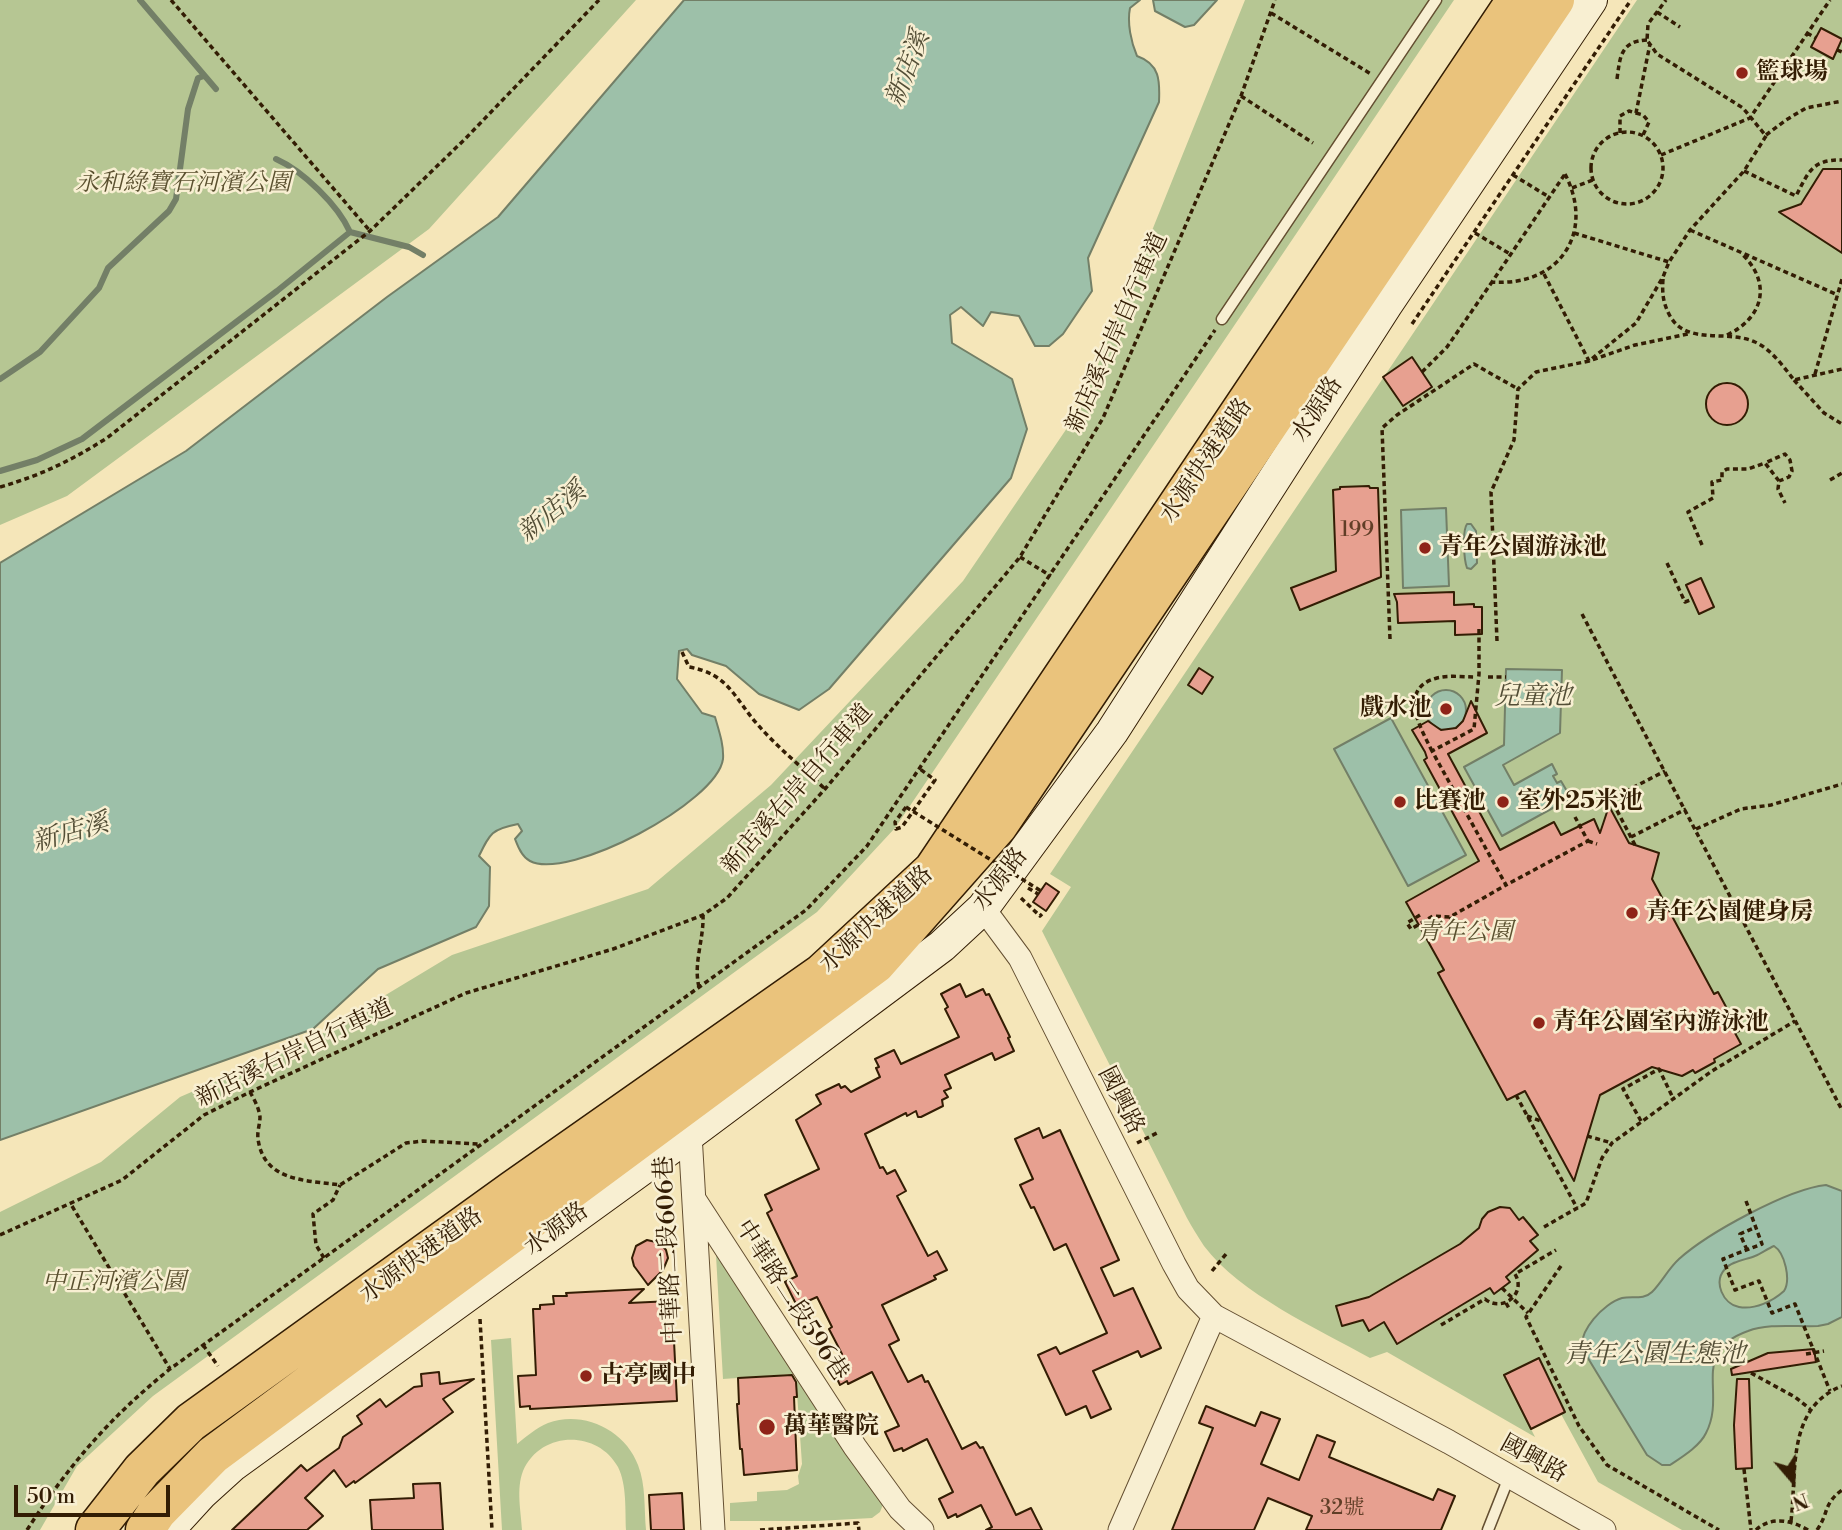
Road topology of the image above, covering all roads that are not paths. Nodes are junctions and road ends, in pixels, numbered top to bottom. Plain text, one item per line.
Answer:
1 (1436, 0) edge
2 (1516, 0) edge
3 (1555, 0) edge
4 (1591, 0) edge
5 (1222, 319) road end
6 (982, 908) junction
7 (690, 1134) junction
8 (513, 1190) junction
9 (694, 1199) junction
10 (1214, 1316) junction
11 (1509, 1476) junction
12 (95, 1530) edge
13 (123, 1530) edge
14 (145, 1530) edge
15 (168, 1530) edge
16 (713, 1530) edge
17 (922, 1530) edge
18 (1120, 1530) edge
19 (1488, 1530) edge
20 (1604, 1530) edge

1 - 5 lane
2 - 8 highway, 水源快速道路
3 - 14 highway, 水源快速道路
4 - 6 street, 水源路
6 - 7 street, 水源路
6 - 10 street, 國興路
7 - 9 street, 中華路二段606巷
7 - 15 street, 水源路
8 - 12 highway, 水源快速道路
8 - 13 highway
9 - 16 street, 中華路二段606巷
9 - 17 street, 中華路二段596巷
10 - 11 street, 國興路
10 - 18 street
11 - 19 lane
11 - 20 street, 國興路

